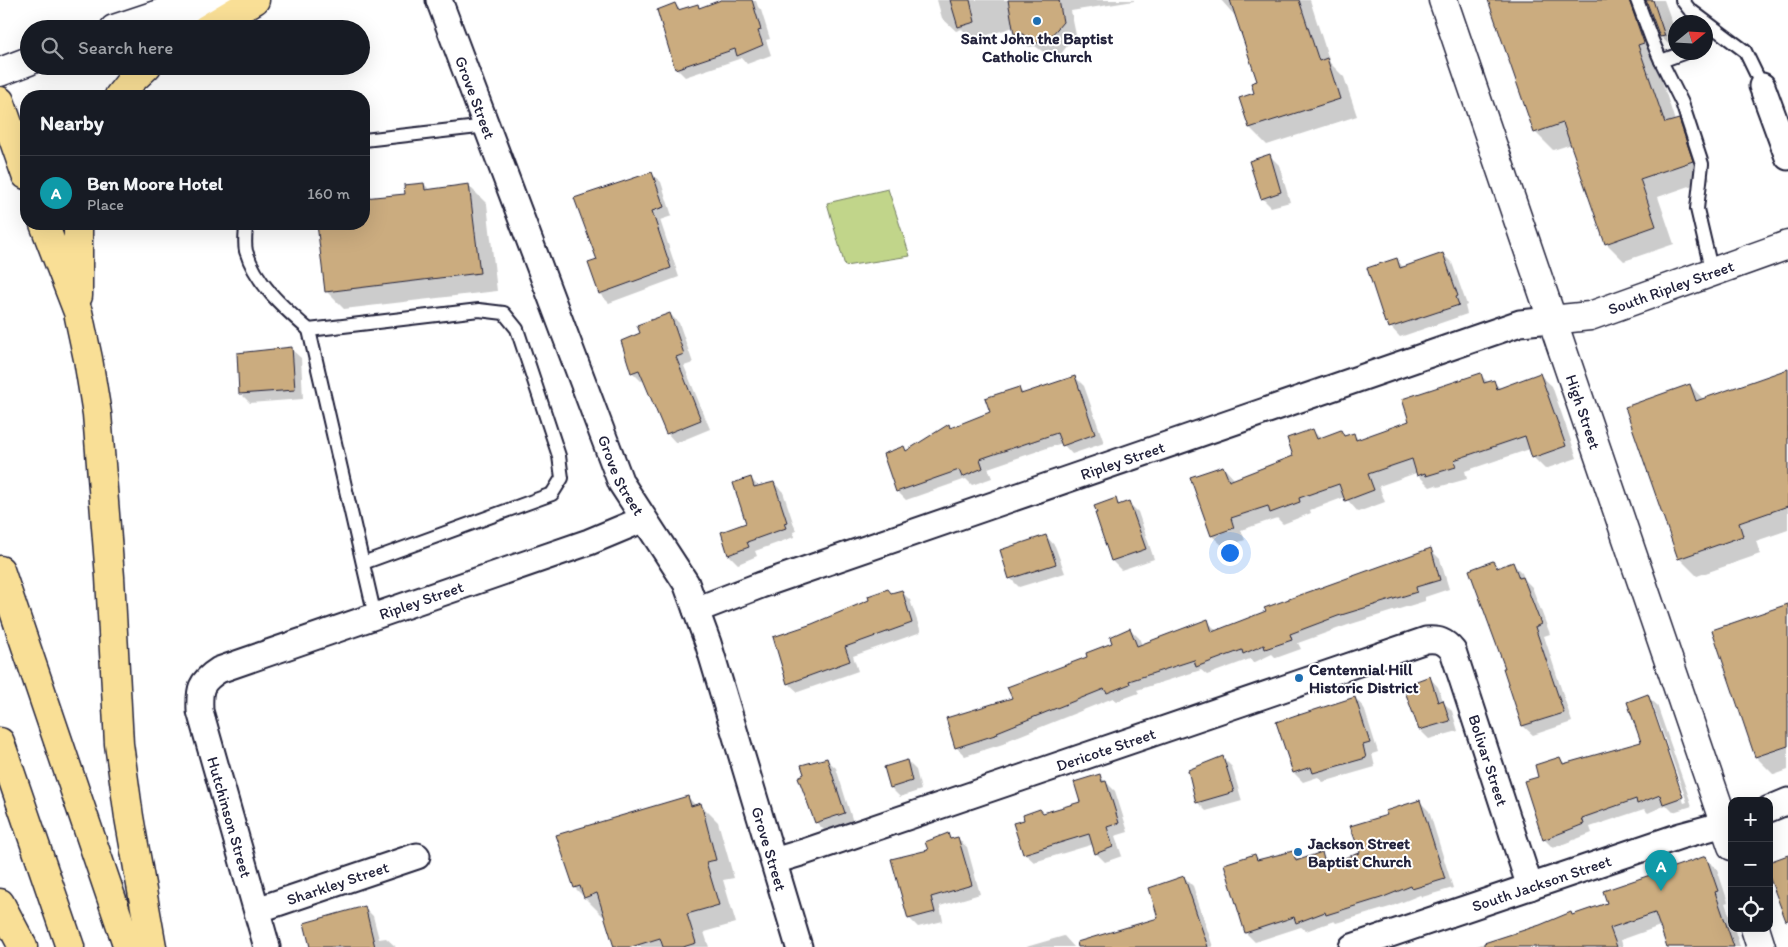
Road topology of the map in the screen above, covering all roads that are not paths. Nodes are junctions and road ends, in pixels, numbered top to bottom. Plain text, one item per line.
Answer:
1 (254, 0) edge
2 (439, 0) edge
3 (1443, 0) edge
4 (1637, 0) edge
5 (1682, 0) edge
6 (1695, 15) edge
7 (141, 20) edge
8 (221, 20) edge
9 (1713, 33) edge
10 (1668, 58) edge
11 (1661, 61) junction
12 (20, 64) edge
13 (0, 72) edge
14 (137, 75) edge
15 (1762, 86) joint
16 (124, 90) edge
17 (0, 102) edge
18 (487, 126) junction
19 (370, 139) edge
20 (1788, 157) edge
21 (20, 158) edge
22 (46, 230) edge
23 (78, 230) edge
24 (246, 230) edge
25 (1787, 248) edge
26 (1712, 273) junction
27 (78, 312) junction
28 (1551, 320) junction
29 (309, 330) junction
30 (644, 519) junction
31 (363, 563) junction
32 (0, 570) edge
33 (696, 610) junction
34 (375, 616) junction
35 (1438, 639) joint
36 (202, 686) joint
37 (0, 742) edge
38 (1788, 801) edge
39 (1773, 807) edge
40 (1728, 825) edge
41 (1728, 830) edge
42 (418, 856) dead end
43 (774, 861) junction
44 (1530, 887) junction
45 (0, 903) edge
46 (256, 910) junction
47 (1756, 932) edge
48 (23, 947) edge
49 (70, 947) edge
50 (128, 947) edge
51 (152, 947) edge
52 (267, 947) edge
53 (800, 947) edge
54 (1352, 947) edge
55 (1761, 947) edge

1 - 7 main road
1 - 8 highway
2 - 18 street, Grove Street
3 - 28 main road, High Street
4 - 11 lane
5 - 6 lane
9 - 15 lane
10 - 11 lane
11 - 26 lane
12 - 13 main road
14 - 16 highway
15 - 20 street
17 - 21 highway
18 - 19 lane
18 - 30 street, Grove Street
22 - 27 highway
23 - 27 highway
24 - 29 lane
25 - 26 main road, South Ripley Street
26 - 28 main road, South Ripley Street
27 - 51 highway
28 - 33 street, Ripley Street
28 - 40 main road, High Street
29 - 31 lane
29 - 31 lane
30 - 33 street, Grove Street
30 - 34 street, Ripley Street
31 - 34 lane
32 - 50 highway
33 - 43 street, Grove Street
34 - 36 street, Ripley Street
35 - 43 street, Dericote Street
35 - 44 street, Bolivar Street
36 - 46 street, Hutchinson Street
37 - 49 highway
38 - 39 street
41 - 44 street, South Jackson Street
42 - 46 street, Sharkley Street
43 - 53 street, Grove Street
44 - 54 street, South Jackson Street
45 - 48 highway
46 - 52 street, Hutchinson Street
47 - 55 main road

